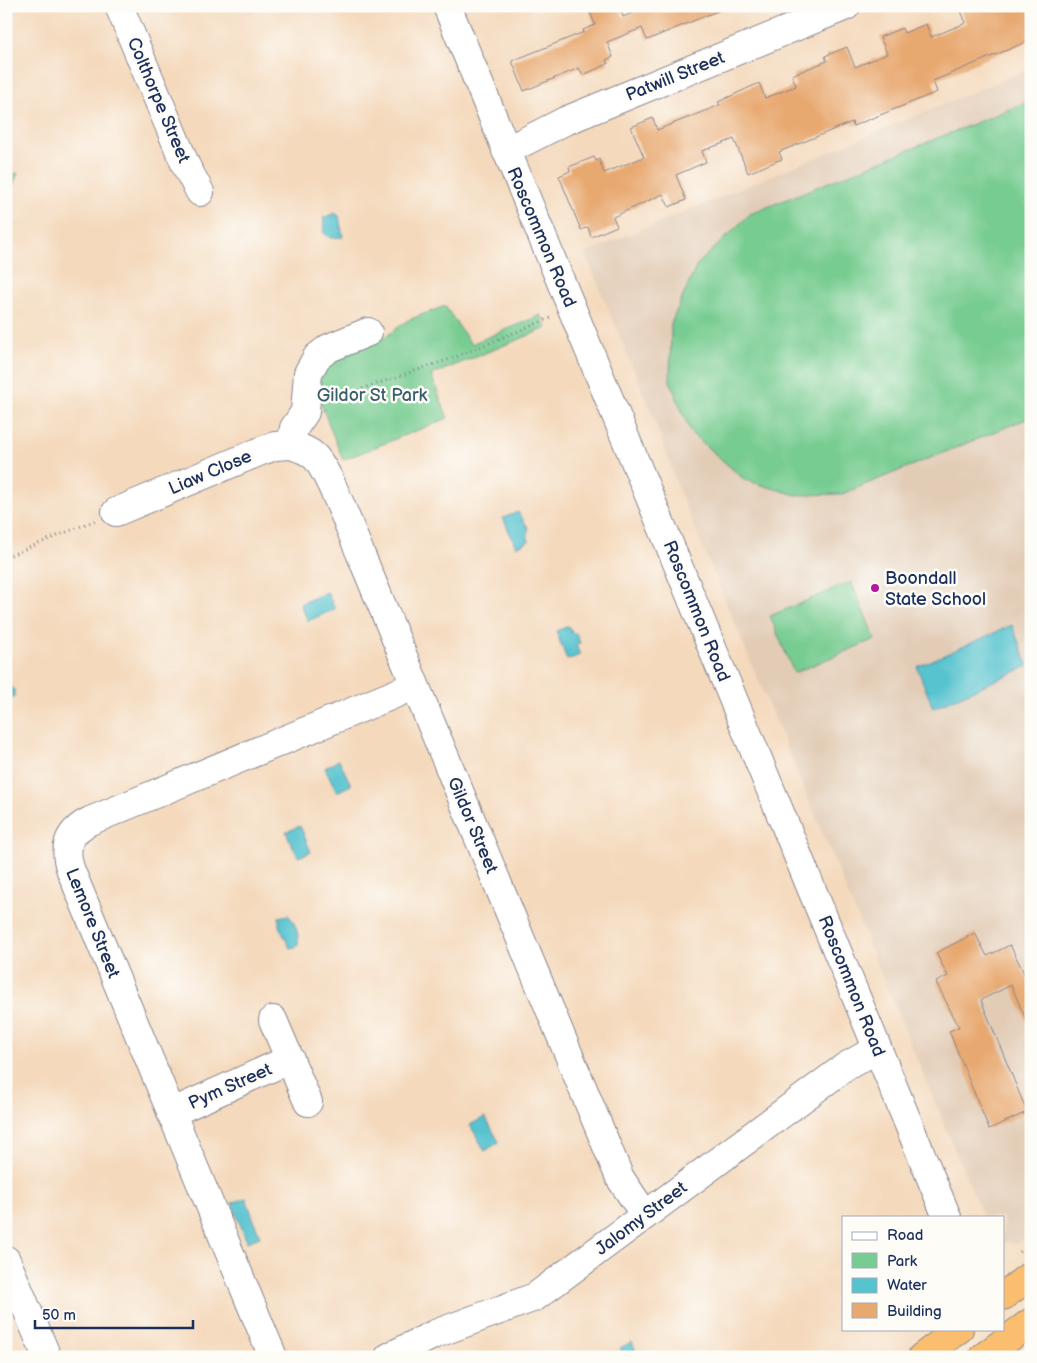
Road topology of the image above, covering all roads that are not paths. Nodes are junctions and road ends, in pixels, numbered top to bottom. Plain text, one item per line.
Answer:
1 (119, 6) edge
2 (446, 6) edge
3 (846, 6) edge
4 (506, 151) junction
5 (200, 192) dead end
6 (368, 332) dead end
7 (292, 437) junction
8 (116, 512) road end
9 (414, 686) junction
10 (273, 1020) dead end
11 (877, 1050) junction
12 (290, 1059) junction
13 (308, 1102) dead end
14 (171, 1113) junction
15 (645, 1215) junction
16 (947, 1216) edge
17 (6, 1260) edge
18 (1024, 1265) edge
19 (1004, 1295) edge
20 (1031, 1322) edge
21 (958, 1330) edge
22 (996, 1347) edge
23 (46, 1357) edge
24 (273, 1357) edge
25 (389, 1357) edge
26 (922, 1357) edge

1 - 5 street, Colthorpe Street
2 - 4 street, Roscommon Road
3 - 4 street, Patwill Street
4 - 11 street, Roscommon Road
6 - 7 street
7 - 8 street, Liaw Close
7 - 9 street, Gildor Street
9 - 14 street, Lemore Street
9 - 15 street, Gildor Street
10 - 12 street, Pym Street
11 - 15 street, Jalomy Street
11 - 16 street, Roscommon Road
12 - 13 street, Pym Street
12 - 14 street, Pym Street
14 - 24 street, Lemore Street
15 - 25 street, Jalomy Street
17 - 23 street
18 - 19 highway
20 - 22 highway
21 - 26 highway

